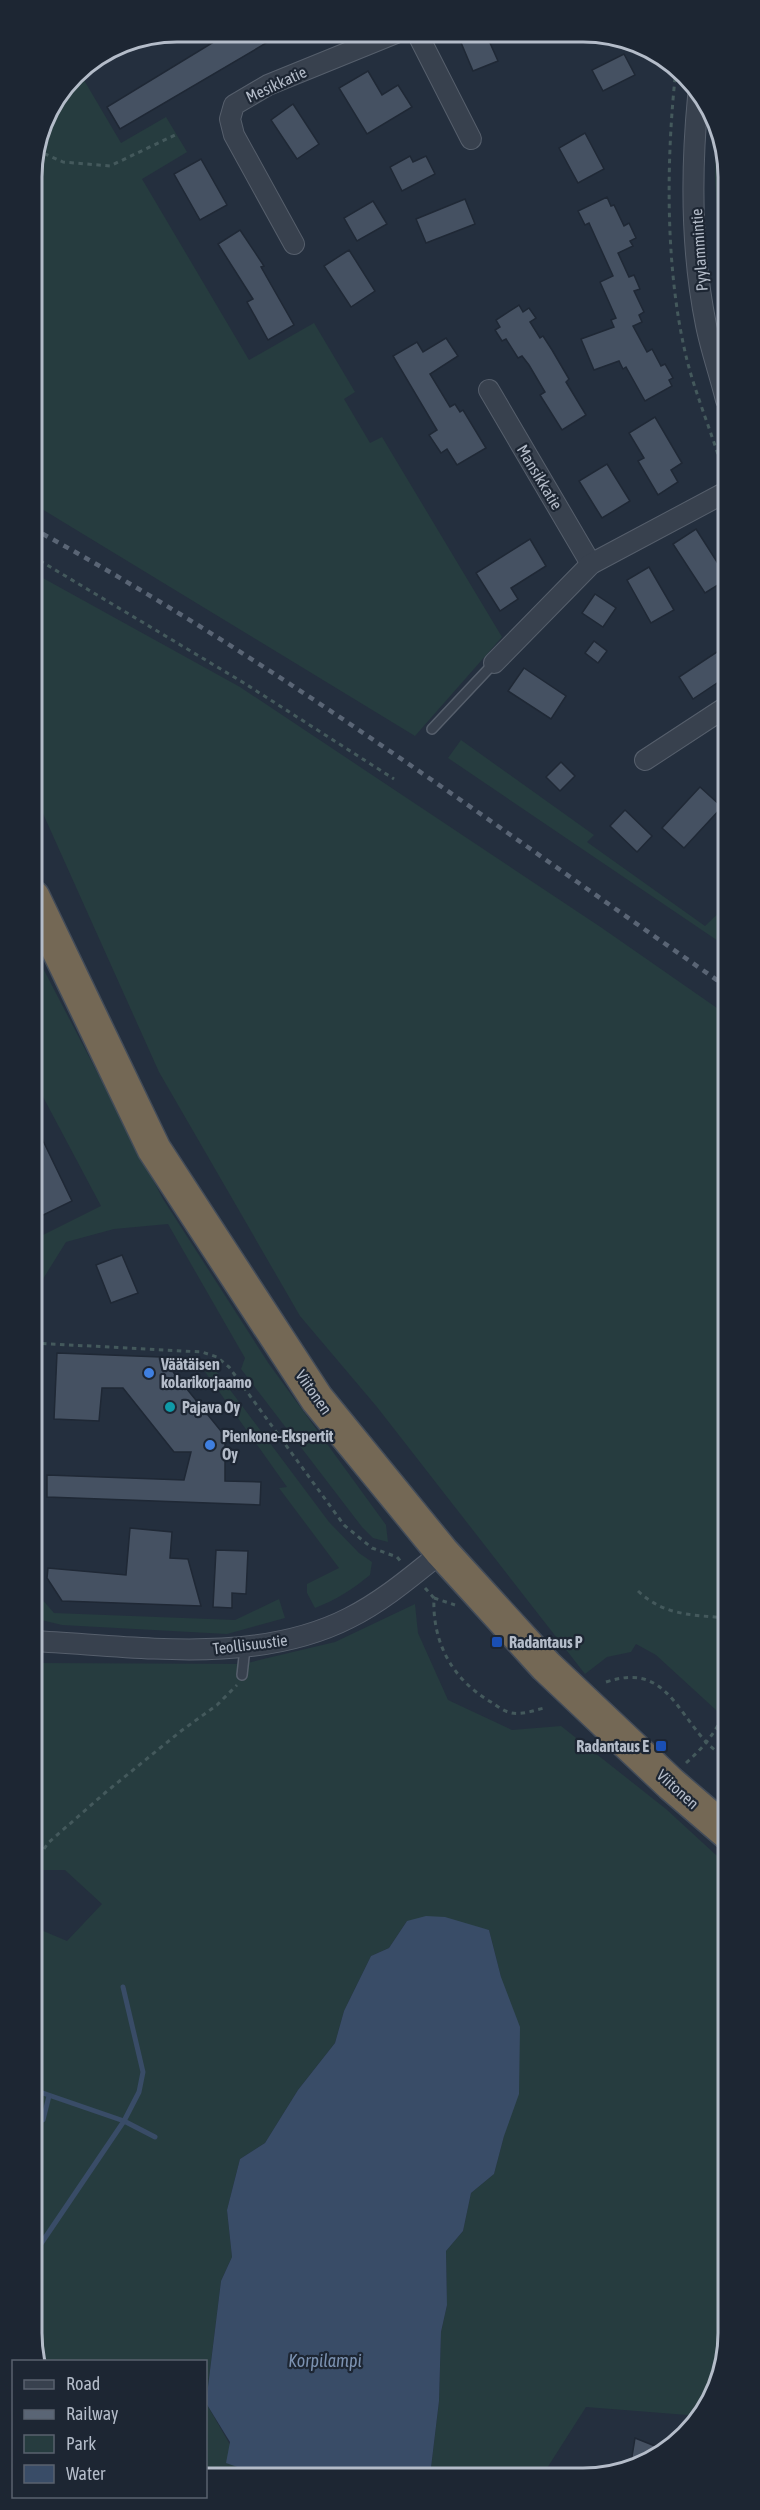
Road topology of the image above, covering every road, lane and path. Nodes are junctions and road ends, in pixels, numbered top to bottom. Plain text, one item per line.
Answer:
1 (374, 42) edge
2 (422, 42) edge
3 (698, 106) edge
4 (175, 135) dead end
5 (471, 139) dead end
6 (45, 154) edge
7 (294, 244) dead end
8 (718, 371) edge
9 (489, 390) dead end
10 (718, 496) edge
11 (42, 562) edge
12 (591, 564) junction
13 (494, 663) joint
14 (718, 712) edge
15 (432, 729) dead end
16 (645, 760) dead end
17 (394, 778) dead end
18 (42, 916) edge
19 (42, 1343) edge
20 (442, 1552) junction
21 (414, 1575) junction
22 (638, 1591) dead end
23 (718, 1617) edge
24 (42, 1641) edge
25 (245, 1648) junction
26 (242, 1675) joint
27 (606, 1682) dead end
28 (544, 1708) dead end
29 (718, 1727) edge
30 (707, 1744) junction
31 (718, 1753) edge
32 (682, 1767) dead end
33 (718, 1824) edge
34 (42, 1852) edge

1 - 7 street, Mesikkatie
2 - 5 street
3 - 8 street, Pyylammintie
4 - 6 path
9 - 12 street, Mansikkatie
10 - 12 street
11 - 17 path
12 - 13 street
13 - 15 lane
14 - 16 street
18 - 20 highway, Viitonen
19 - 21 path
20 - 21 street, Teollisuustie
20 - 33 highway, Viitonen
21 - 25 street, Teollisuustie
21 - 28 path
22 - 23 path
24 - 25 street, Teollisuustie
25 - 26 lane
26 - 34 path
27 - 30 path
29 - 30 path
30 - 31 path
30 - 32 path

